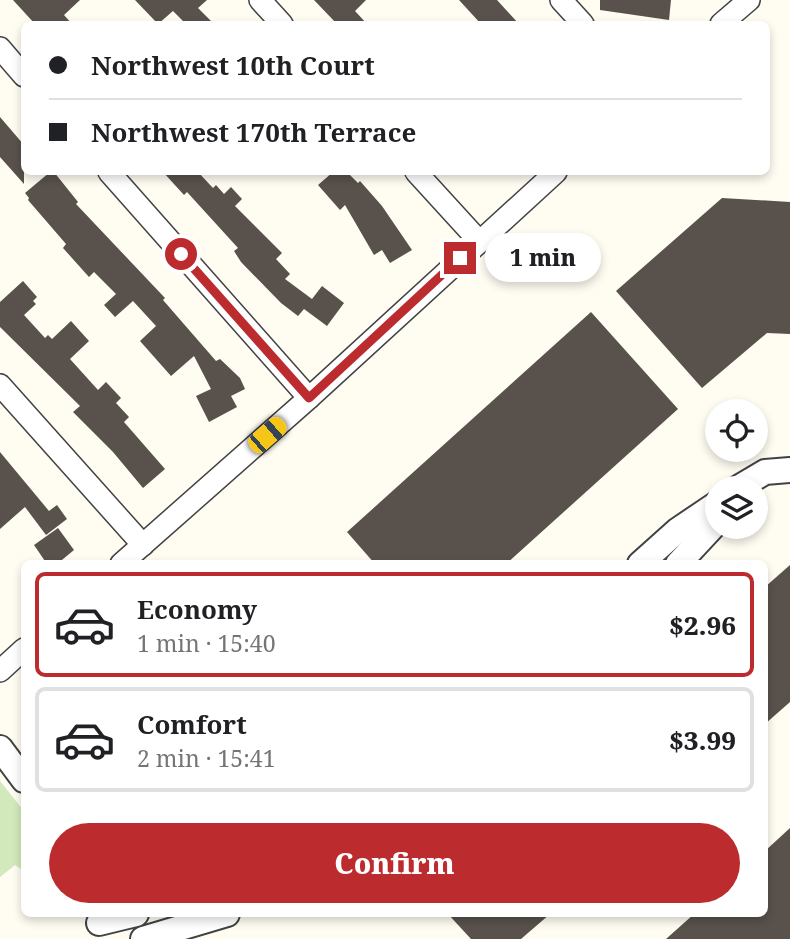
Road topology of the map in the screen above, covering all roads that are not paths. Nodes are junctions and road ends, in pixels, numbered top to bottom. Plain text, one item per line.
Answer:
1 (260, 0) edge
2 (561, 0) edge
3 (749, 0) edge
4 (279, 21) edge
5 (580, 21) edge
6 (724, 21) edge
7 (0, 48) edge
8 (21, 72) edge
9 (112, 175) edge
10 (419, 175) edge
11 (553, 175) edge
12 (479, 241) junction
13 (0, 385) edge
14 (309, 398) junction
15 (790, 470) edge
16 (759, 476) edge
17 (705, 512) edge
18 (678, 530) junction
19 (705, 535) edge
20 (143, 545) junction
21 (686, 556) edge
22 (126, 560) edge
23 (644, 560) edge
24 (21, 652) edge
25 (0, 671) edge
26 (0, 748) edge
27 (21, 776) edge
28 (126, 917) edge
29 (217, 917) edge
30 (99, 925) edge
31 (143, 939) edge

1 - 4 street
2 - 5 street
3 - 6 street
7 - 8 street
9 - 14 street
10 - 12 street
11 - 12 street
12 - 14 street
13 - 20 street
14 - 20 street
15 - 16 street
17 - 18 street
18 - 21 street
18 - 23 street
19 - 21 street
20 - 22 street
24 - 25 street
26 - 27 street
28 - 30 street
29 - 31 street

